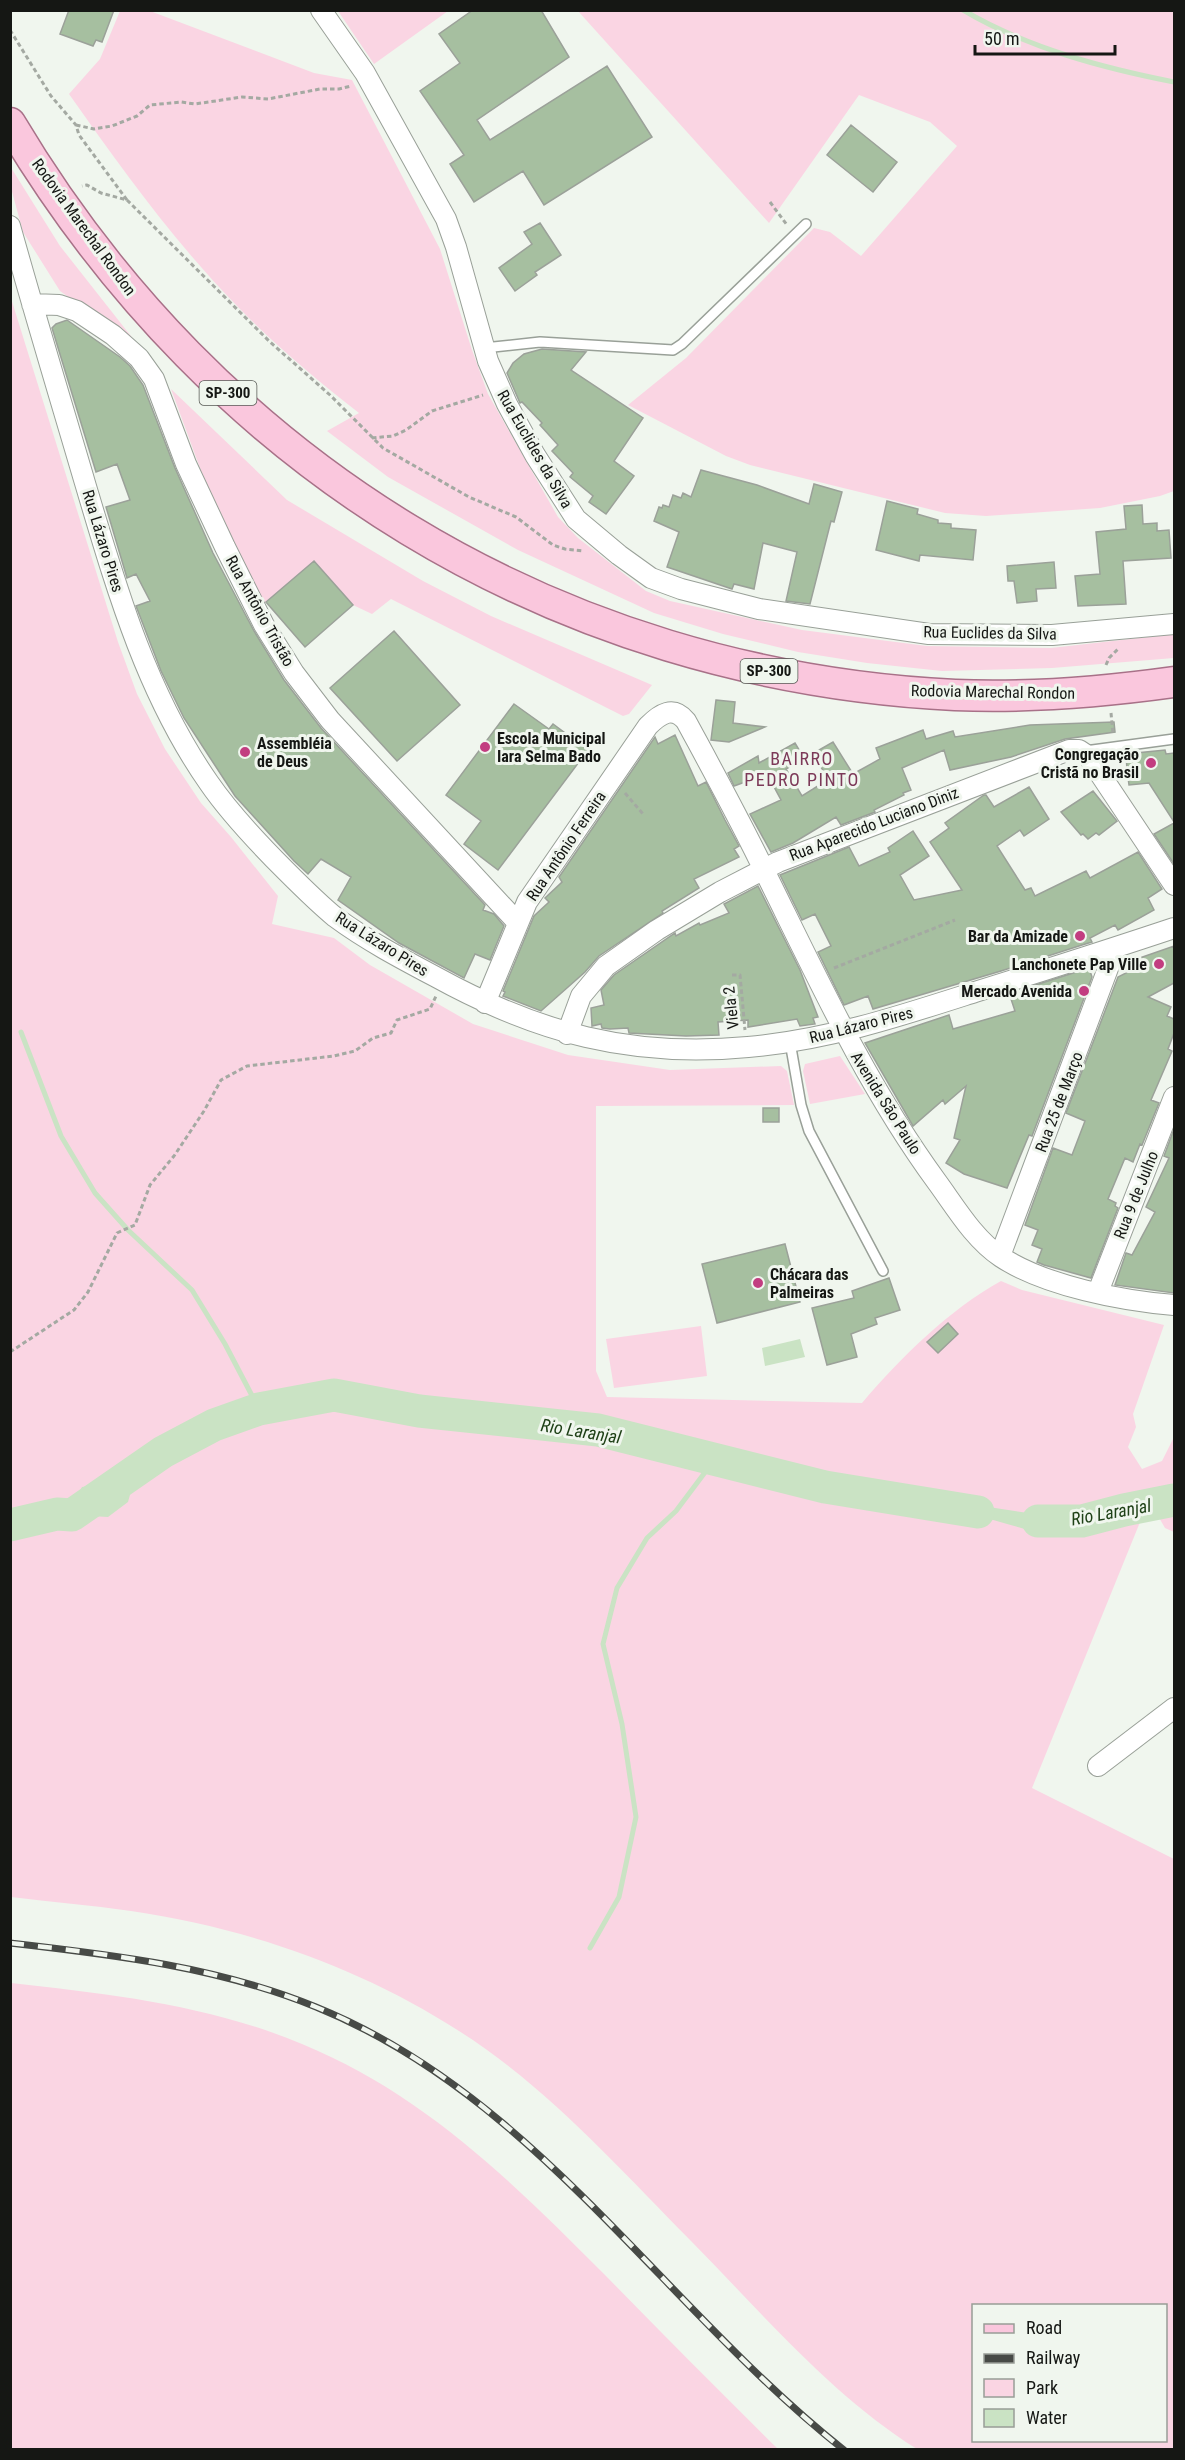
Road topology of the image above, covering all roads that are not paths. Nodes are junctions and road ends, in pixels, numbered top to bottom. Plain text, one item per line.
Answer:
1 (321, 10) edge
2 (10, 123) edge
3 (806, 224) dead end
4 (10, 226) edge
5 (32, 304) junction
6 (484, 348) junction
7 (1174, 624) edge
8 (1174, 682) edge
9 (674, 712) joint
10 (1174, 739) edge
11 (1083, 752) junction
12 (764, 869) junction
13 (1174, 885) edge
14 (518, 923) junction
15 (1174, 928) edge
16 (1116, 947) junction
17 (485, 1003) junction
18 (843, 1032) junction
19 (567, 1034) junction
20 (790, 1042) junction
21 (1174, 1097) edge
22 (1000, 1256) junction
23 (883, 1271) dead end
24 (1098, 1292) junction
25 (1174, 1305) edge
26 (1174, 1708) edge
27 (1098, 1766) dead end

1 - 6 street, Rua Euclides da Silva
2 - 8 main road, Rodovia Marechal Rondon / SP-300
3 - 6 lane
4 - 5 street, Rua Lázaro Pires
5 - 14 street, Rua Antônio Tristão
5 - 17 street, Rua Lázaro Pires
6 - 7 street, Rua Euclides da Silva
9 - 12 street, Avenida São Paulo
9 - 14 street, Rua Antônio Ferreira
10 - 11 lane
11 - 12 street, Rua Aparecido Luciano Diniz
11 - 13 street
12 - 18 street, Avenida São Paulo
12 - 19 street, Rua Aparecido Luciano Diniz
14 - 17 street, Rua Antônio Ferreira
15 - 16 street, Rua Lázaro Pires
16 - 18 street, Rua Lázaro Pires
16 - 22 street, Rua 25 de Março
17 - 19 street, Rua Lázaro Pires
18 - 20 street, Rua Lázaro Pires
18 - 22 street, Avenida São Paulo
19 - 20 street, Rua Lázaro Pires
20 - 23 lane
21 - 24 street, Rua 9 de Julho
22 - 24 street, Avenida São Paulo
24 - 25 street, Avenida São Paulo
26 - 27 street

